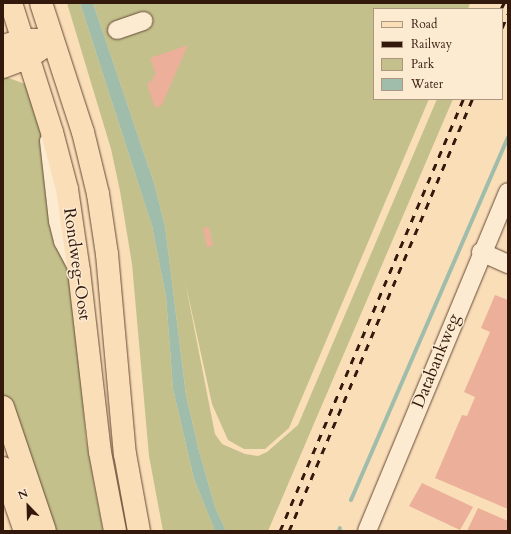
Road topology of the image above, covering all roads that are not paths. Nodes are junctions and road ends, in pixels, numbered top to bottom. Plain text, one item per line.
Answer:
1 (10, 3) edge
2 (41, 3) edge
3 (143, 21) dead end
4 (117, 30) dead end
5 (54, 40) junction
6 (3, 46) edge
7 (26, 48) junction
8 (3, 67) edge
9 (508, 192) edge
10 (481, 252) junction
11 (508, 264) edge
12 (3, 407) edge
13 (9, 464) edge
14 (24, 531) edge
15 (45, 531) edge
16 (115, 531) edge
17 (140, 531) edge
18 (367, 531) edge

1 - 7 main road, Rondweg-Oost
2 - 5 main road, Rondweg-Oost
3 - 4 street
5 - 7 main road
5 - 17 main road, Rondweg-Oost
6 - 7 main road
7 - 8 main road
7 - 16 main road, Rondweg-Oost
9 - 10 street, Databankweg
10 - 11 street
10 - 18 street, Databankweg
12 - 13 main road
13 - 14 main road
13 - 15 main road

